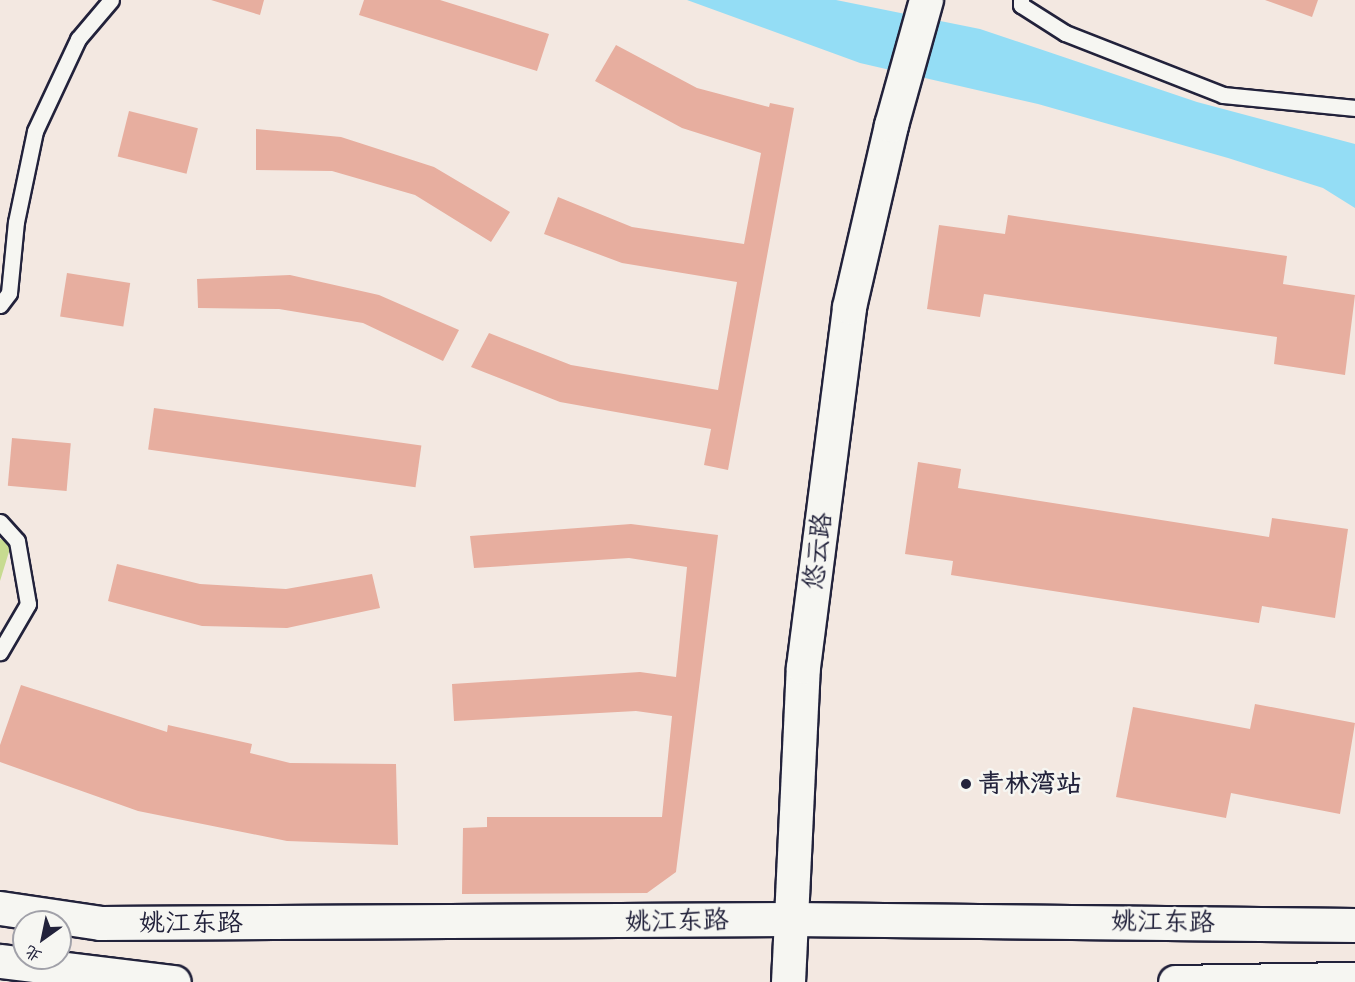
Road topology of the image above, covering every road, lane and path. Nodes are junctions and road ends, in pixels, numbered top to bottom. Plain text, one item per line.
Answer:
1 (111, 0) edge
2 (1021, 0) edge
3 (926, 1) edge
4 (1355, 108) edge
5 (0, 305) edge
6 (0, 522) edge
7 (0, 652) edge
8 (0, 908) edge
9 (790, 919) junction
10 (1355, 925) edge
11 (0, 961) edge
12 (1355, 979) edge
13 (174, 982) edge
14 (788, 982) edge
15 (1175, 982) edge

1 - 5 lane
2 - 4 lane
3 - 9 main road, 悠云路
6 - 7 lane
8 - 9 main road, 姚江东路
9 - 10 main road, 姚江东路
9 - 14 main road, 悠云路
11 - 13 main road
12 - 15 main road

